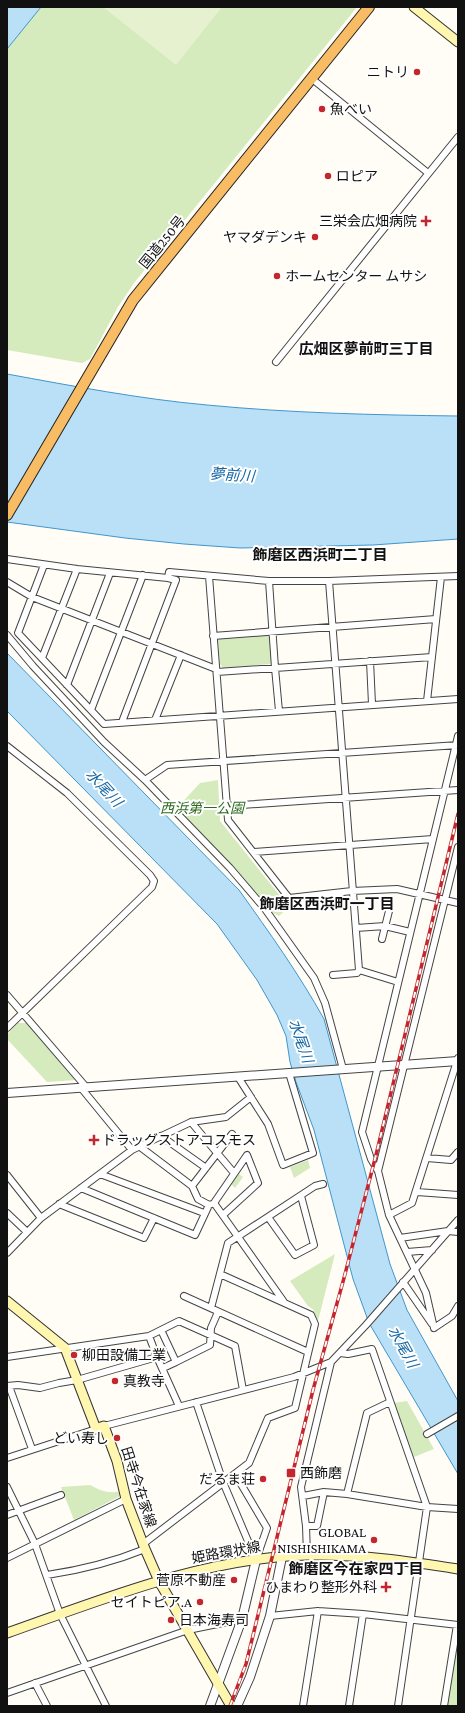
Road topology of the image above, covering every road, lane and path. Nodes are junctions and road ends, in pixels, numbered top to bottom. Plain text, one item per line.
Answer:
1 (369, 7) edge
2 (414, 7) edge
3 (458, 42) edge
4 (311, 78) junction
5 (458, 137) edge
6 (428, 173) junction
7 (276, 362) dead end
8 (7, 515) edge
9 (7, 558) edge
10 (44, 565) junction
11 (77, 569) junction
12 (110, 573) junction
13 (143, 575) junction
14 (209, 576) junction
15 (458, 576) edge
16 (441, 577) junction
17 (168, 578) junction
18 (270, 581) junction
19 (329, 581) junction
20 (7, 582) edge
21 (32, 597) junction
22 (62, 608) junction
23 (436, 619) junction
24 (92, 620) junction
25 (333, 626) junction
26 (272, 631) junction
27 (122, 632) junction
28 (7, 635) edge
29 (213, 636) junction
30 (153, 644) junction
31 (181, 655) junction
32 (432, 657) junction
33 (42, 658) junction
34 (370, 662) junction
35 (335, 664) junction
36 (275, 668) junction
37 (216, 670) junction
38 (67, 685) junction
39 (458, 699) edge
40 (427, 701) junction
41 (372, 704) junction
42 (340, 706) junction
43 (91, 710) junction
44 (279, 710) junction
45 (220, 716) junction
46 (155, 720) junction
47 (122, 722) junction
48 (458, 736) edge
49 (457, 745) edge
50 (7, 746) edge
51 (343, 754) junction
52 (224, 762) junction
53 (145, 780) junction
54 (458, 790) edge
55 (444, 792) junction
56 (346, 798) junction
57 (227, 806) junction
58 (432, 839) junction
59 (349, 845) junction
60 (458, 847) edge
61 (254, 852) junction
62 (352, 891) junction
63 (419, 894) junction
64 (445, 900) junction
65 (458, 904) edge
66 (390, 908) dead end
67 (385, 926) junction
68 (356, 928) junction
69 (410, 932) junction
70 (382, 939) dead end
71 (359, 970) junction
72 (333, 975) dead end
73 (398, 982) junction
74 (7, 995) edge
75 (22, 1012) junction
76 (7, 1028) edge
77 (458, 1060) edge
78 (404, 1065) junction
79 (378, 1067) junction
80 (343, 1069) junction
81 (286, 1073) junction
82 (238, 1077) junction
83 (84, 1088) junction
84 (7, 1093) edge
85 (251, 1097) junction
86 (191, 1122) junction
87 (232, 1134) dead end
88 (161, 1136) junction
89 (139, 1146) junction
90 (132, 1150) junction
91 (458, 1152) edge
92 (217, 1154) junction
93 (427, 1158) junction
94 (206, 1168) junction
95 (378, 1171) junction
96 (234, 1173) junction
97 (100, 1174) junction
98 (7, 1175) edge
99 (323, 1184) dead end
100 (192, 1186) junction
101 (81, 1188) junction
102 (417, 1192) junction
103 (458, 1195) edge
104 (301, 1196) junction
105 (198, 1199) junction
106 (60, 1204) junction
107 (211, 1204) junction
108 (195, 1210) junction
109 (7, 1213) edge
110 (204, 1214) junction
111 (223, 1215) junction
112 (389, 1215) junction
113 (268, 1217) junction
114 (41, 1218) junction
115 (154, 1218) junction
116 (458, 1220) edge
117 (448, 1231) junction
118 (27, 1232) junction
119 (458, 1232) edge
120 (237, 1236) junction
121 (400, 1238) junction
122 (432, 1250) junction
123 (407, 1252) junction
124 (7, 1253) edge
125 (415, 1269) junction
126 (220, 1274) junction
127 (403, 1282) junction
128 (184, 1296) dead end
129 (7, 1301) edge
130 (284, 1304) junction
131 (458, 1306) edge
132 (211, 1308) junction
133 (218, 1312) junction
134 (434, 1328) junction
135 (161, 1330) junction
136 (149, 1336) junction
137 (210, 1336) junction
138 (65, 1348) junction
139 (308, 1352) junction
140 (340, 1353) junction
141 (157, 1356) junction
142 (7, 1357) edge
143 (176, 1362) junction
144 (331, 1362) junction
145 (163, 1368) junction
146 (304, 1373) junction
147 (77, 1380) junction
148 (8, 1386) edge
149 (243, 1390) junction
150 (196, 1402) junction
151 (390, 1402) junction
152 (179, 1406) junction
153 (458, 1416) edge
154 (100, 1428) junction
155 (427, 1434) dead end
156 (32, 1449) junction
157 (7, 1458) edge
158 (235, 1474) junction
159 (223, 1482) junction
160 (7, 1487) edge
161 (324, 1492) junction
162 (347, 1494) junction
163 (61, 1495) dead end
164 (303, 1496) junction
165 (126, 1498) junction
166 (427, 1507) junction
167 (458, 1509) edge
168 (19, 1511) junction
169 (7, 1515) edge
170 (306, 1526) junction
171 (35, 1544) junction
172 (144, 1547) junction
173 (307, 1555) junction
174 (282, 1557) junction
175 (7, 1558) edge
176 (256, 1560) junction
177 (418, 1563) junction
178 (458, 1569) edge
179 (47, 1575) junction
180 (160, 1580) junction
181 (318, 1611) junction
182 (60, 1614) junction
183 (363, 1614) junction
184 (270, 1616) junction
185 (242, 1618) junction
186 (411, 1619) junction
187 (457, 1625) edge
188 (188, 1630) junction
189 (7, 1633) edge
190 (85, 1666) junction
191 (35, 1683) junction
192 (218, 1684) junction
193 (7, 1693) edge
194 (209, 1705) edge
195 (47, 1706) edge
196 (106, 1706) edge
197 (231, 1706) edge
198 (238, 1706) edge
199 (302, 1706) edge
200 (349, 1706) edge
201 (398, 1706) edge
202 (444, 1706) edge

1 - 4 highway, 国道250号
2 - 3 main road
4 - 6 street
4 - 8 highway, 国道250号
5 - 6 street
6 - 7 street
9 - 10 street
10 - 11 street
10 - 21 street
11 - 12 street
11 - 22 street
12 - 13 street
12 - 24 street
13 - 17 street
13 - 27 street
14 - 17 street
14 - 18 street
14 - 29 street
15 - 16 street
16 - 19 street
16 - 23 street
17 - 30 street
18 - 19 street
18 - 26 street
19 - 25 street
20 - 21 street
21 - 22 street
21 - 33 street
22 - 24 street
22 - 33 street
23 - 25 street
23 - 32 street
24 - 27 street
24 - 38 street
25 - 26 street
25 - 35 street
26 - 29 street
26 - 36 street
27 - 30 street
27 - 43 street
28 - 53 street
29 - 37 street
30 - 31 street
30 - 47 street
31 - 37 street
31 - 46 street
32 - 34 street
32 - 40 street
33 - 38 street
34 - 35 street
34 - 41 street
35 - 36 street
35 - 42 street
36 - 37 street
36 - 44 street
37 - 45 street
38 - 43 street
39 - 40 street
40 - 41 street
41 - 42 street
42 - 44 street
42 - 51 street
43 - 47 street
44 - 45 street
45 - 46 street
45 - 52 street
46 - 47 street
48 - 49 street
49 - 51 street
49 - 55 street
50 - 75 street
51 - 52 street
51 - 56 street
52 - 53 street
52 - 57 street
53 - 80 street
54 - 55 street
55 - 56 street
55 - 58 street
56 - 57 street
56 - 59 street
57 - 61 street
58 - 59 street
58 - 63 street
59 - 61 street
59 - 62 street
60 - 64 street
61 - 62 street
62 - 63 street
62 - 68 street
63 - 64 street
63 - 69 street
64 - 65 street
64 - 78 street
66 - 67 street
67 - 68 street
67 - 69 street
67 - 70 street
68 - 71 street
69 - 73 street
71 - 72 street
71 - 73 street
73 - 79 street
74 - 75 street
75 - 76 street
75 - 83 street
77 - 78 street
77 - 93 street
78 - 79 street
78 - 95 street
79 - 80 street
79 - 95 street
80 - 81 street
81 - 82 street
81 - 85 street
82 - 83 street
82 - 85 street
83 - 84 street
83 - 90 street
85 - 86 street
86 - 88 street
86 - 92 street
87 - 92 street
88 - 89 street
88 - 94 street
89 - 90 street
89 - 100 street
90 - 97 street
91 - 93 street
92 - 94 street
92 - 96 street
93 - 102 street
94 - 100 street
95 - 112 street
96 - 107 street
96 - 111 street
97 - 101 street
97 - 108 street
98 - 114 street
99 - 104 street
100 - 105 street
101 - 106 street
101 - 115 street
102 - 103 street
102 - 112 street
104 - 113 street
104 - 113 street
105 - 107 street
105 - 108 street
106 - 114 street
106 - 115 street
107 - 110 street
107 - 111 street
108 - 110 street
109 - 118 street
110 - 115 street
111 - 120 street
112 - 121 street
113 - 120 street
114 - 118 street
116 - 117 street
117 - 119 street
117 - 121 street
117 - 122 street
118 - 124 street
120 - 126 street
120 - 130 street
121 - 123 street
122 - 123 street
122 - 125 street
123 - 125 street
125 - 127 street
125 - 134 street
126 - 130 street
126 - 132 street
127 - 134 street
127 - 140 street
128 - 132 street
129 - 138 main road
130 - 139 street
131 - 134 street
132 - 133 street
133 - 137 street
133 - 139 street
135 - 136 street
135 - 137 street
135 - 143 street
136 - 138 street
136 - 141 street
137 - 143 street
137 - 149 street
138 - 142 street
138 - 147 main road, 田寺今在家線
139 - 146 street
140 - 144 street
140 - 151 street
141 - 145 street
141 - 147 street
143 - 145 street
144 - 146 street
144 - 164 street
145 - 152 street
146 - 149 street
146 - 158 street
147 - 148 street
147 - 154 main road, 田寺今在家線
148 - 156 street
149 - 150 street
150 - 152 street
150 - 159 street
151 - 162 street
151 - 166 street
152 - 154 street
153 - 155 street
154 - 156 street
154 - 165 main road, 田寺今在家線
156 - 157 street
158 - 159 street
158 - 176 street
159 - 172 street
159 - 176 street
160 - 168 street
161 - 162 street
161 - 164 street
161 - 170 street
162 - 166 street
163 - 168 street
164 - 170 street
165 - 171 street
165 - 172 main road, 田寺今在家線
166 - 167 street
166 - 177 street
168 - 169 street
168 - 171 street
170 - 173 street
171 - 175 street
171 - 179 street
172 - 179 street
172 - 180 main road, 田寺今在家線
173 - 174 main road, 姫路環状線
173 - 177 main road, 姫路環状線
174 - 176 main road, 姫路環状線
174 - 184 street
176 - 180 main road, 姫路環状線
176 - 185 street
177 - 178 main road, 姫路環状線
177 - 186 street
179 - 182 street
180 - 182 main road, 姫路環状線
180 - 188 main road, 田寺今在家線
181 - 183 street
181 - 184 street
181 - 199 street
182 - 189 main road, 姫路環状線
182 - 190 street
183 - 186 street
183 - 200 street
184 - 198 street
185 - 188 street
185 - 192 street
186 - 187 street
186 - 201 street
187 - 202 street
188 - 190 street
188 - 192 main road, 田寺今在家線
190 - 191 street
190 - 196 street
191 - 193 street
191 - 195 street
192 - 194 street
192 - 197 main road, 田寺今在家線

